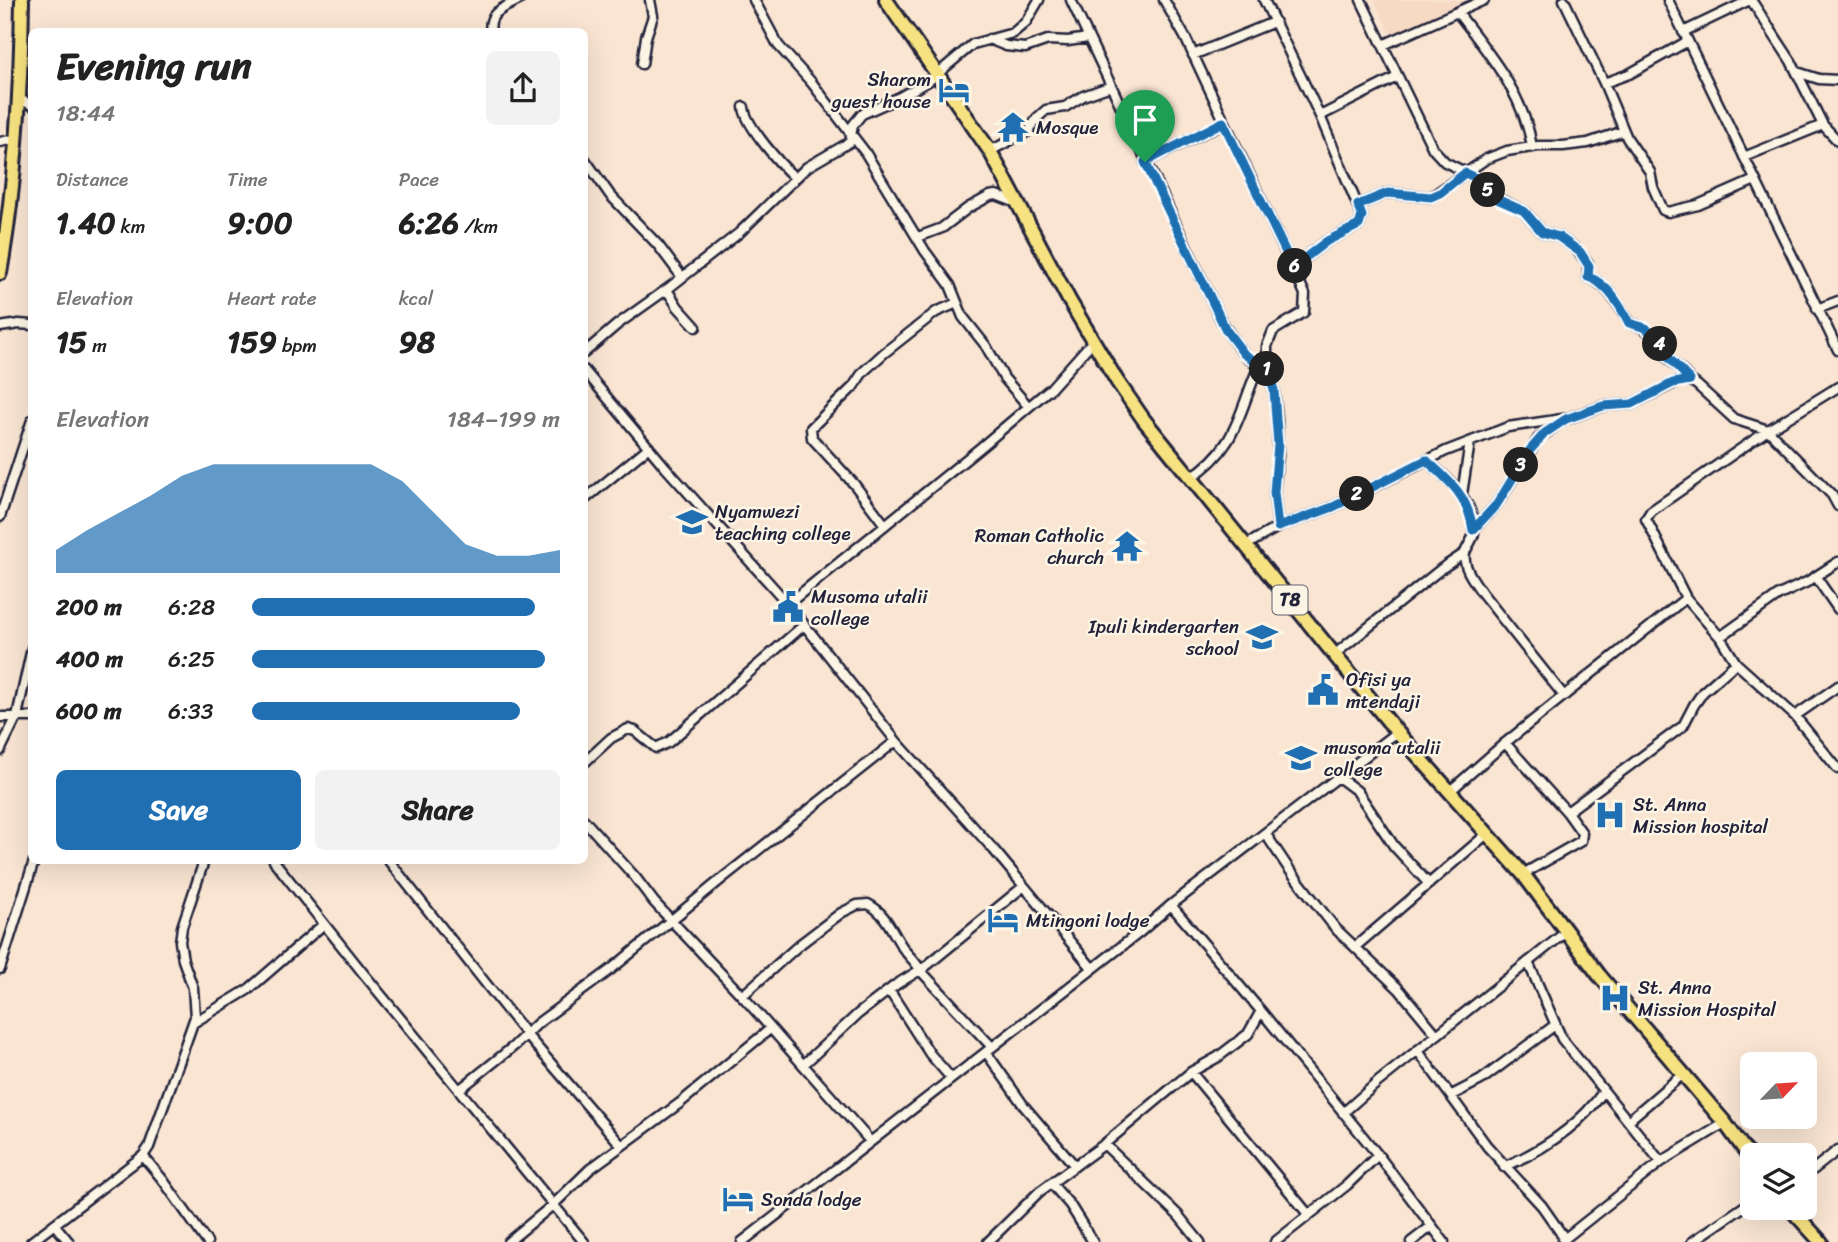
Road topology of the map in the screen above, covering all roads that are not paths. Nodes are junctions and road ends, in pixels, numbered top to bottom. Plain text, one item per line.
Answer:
1 (22, 0) edge
2 (519, 0) edge
3 (650, 0) edge
4 (754, 0) edge
5 (886, 0) edge
6 (1040, 0) edge
7 (1071, 0) edge
8 (1164, 0) edge
9 (1264, 0) edge
10 (1361, 0) edge
11 (1484, 0) edge
12 (1564, 0) edge
13 (1668, 0) edge
14 (1751, 0) edge
15 (1458, 13) junction
16 (1274, 22) junction
17 (491, 28) edge
18 (1686, 37) junction
19 (1088, 38) junction
20 (988, 39) junction
21 (1383, 45) junction
22 (1193, 55) junction
23 (642, 64) dead end
24 (1797, 72) junction
25 (938, 75) junction
26 (1397, 77) junction
27 (1838, 80) edge
28 (1604, 83) junction
29 (1111, 86) junction
30 (25, 102) edge
31 (744, 107) dead end
32 (1320, 116) junction
33 (1223, 122) junction
34 (1823, 125) junction
35 (1624, 131) junction
36 (852, 136) junction
37 (15, 139) junction
38 (1838, 141) edge
39 (0, 142) edge
40 (1532, 147) junction
41 (990, 151) junction
42 (1744, 157) junction
43 (1145, 162) junction
44 (588, 164) edge
45 (1465, 173) junction
46 (795, 178) junction
47 (1755, 180) junction
48 (1020, 204) junction
49 (1358, 205) junction
50 (918, 237) junction
51 (1293, 267) junction
52 (0, 273) edge
53 (682, 277) junction
54 (667, 290) junction
55 (1838, 301) edge
56 (957, 303) junction
57 (1817, 309) junction
58 (28, 325) edge
59 (0, 327) edge
60 (696, 327) dead end
61 (1093, 341) junction
62 (588, 350) edge
63 (1838, 350) edge
64 (1263, 367) junction
65 (588, 375) edge
66 (1690, 380) junction
67 (1838, 387) edge
68 (1028, 406) junction
69 (1566, 419) junction
70 (1768, 430) junction
71 (28, 432) edge
72 (1470, 442) junction
73 (649, 447) junction
74 (1426, 460) junction
75 (1190, 478) junction
76 (1462, 495) junction
77 (588, 497) edge
78 (1838, 506) edge
79 (0, 517) edge
80 (885, 525) junction
81 (1278, 527) junction
82 (1473, 530) junction
83 (1246, 545) junction
84 (1465, 553) junction
85 (1838, 562) edge
86 (1816, 577) junction
87 (1686, 598) junction
88 (788, 604) junction
89 (1838, 609) edge
90 (804, 625) junction
91 (1720, 637) junction
92 (1335, 654) junction
93 (1737, 663) junction
94 (28, 666) edge
95 (1838, 686) edge
96 (1564, 696) junction
97 (17, 716) junction
98 (1795, 716) junction
99 (0, 717) edge
100 (28, 717) edge
101 (1397, 732) junction
102 (896, 741) junction
103 (1505, 743) junction
104 (0, 751) edge
105 (588, 759) edge
106 (1838, 769) edge
107 (1337, 776) junction
108 (1449, 792) junction
109 (1567, 812) junction
110 (588, 824) edge
111 (1265, 833) junction
112 (1488, 833) junction
113 (33, 864) edge
114 (203, 864) edge
115 (276, 864) edge
116 (391, 864) edge
117 (1523, 874) junction
118 (1429, 884) junction
119 (1024, 886) junction
120 (1171, 905) junction
121 (673, 920) junction
122 (324, 924) junction
123 (1567, 931) junction
124 (1355, 947) junction
125 (1528, 962) junction
126 (1092, 968) junction
127 (0, 969) edge
128 (920, 970) junction
129 (889, 990) junction
130 (742, 996) junction
131 (1261, 1011) junction
132 (192, 1023) junction
133 (1555, 1025) junction
134 (770, 1029) junction
135 (525, 1033) junction
136 (1437, 1035) junction
137 (989, 1050) junction
138 (1418, 1051) junction
139 (803, 1065) junction
140 (1191, 1072) junction
141 (1683, 1074) junction
142 (951, 1079) junction
143 (459, 1090) junction
144 (1603, 1092) junction
145 (1452, 1095) junction
146 (1343, 1113) junction
147 (1629, 1120) junction
148 (1725, 1123) junction
149 (870, 1141) junction
150 (1104, 1144) junction
151 (1740, 1144) edge
152 (621, 1145) junction
153 (1838, 1150) edge
154 (1378, 1154) junction
155 (143, 1156) junction
156 (1661, 1162) junction
157 (1075, 1166) junction
158 (1504, 1167) junction
159 (1817, 1167) edge
160 (1051, 1183) junction
161 (554, 1204) junction
162 (1740, 1209) edge
163 (1308, 1214) junction
164 (1801, 1220) edge
165 (54, 1224) junction
166 (1432, 1226) junction
167 (1563, 1240) edge
168 (31, 1242) edge
169 (69, 1242) edge
170 (207, 1242) edge
171 (508, 1242) edge
172 (584, 1242) edge
173 (742, 1242) edge
174 (988, 1242) edge
175 (1093, 1242) edge
176 (1200, 1242) edge
177 (1275, 1242) edge
178 (1410, 1242) edge
179 (1444, 1242) edge
180 (1692, 1242) edge
181 (1821, 1242) edge

1 - 30 highway
2 - 17 street
3 - 23 street
4 - 36 street
5 - 25 highway, T8
6 - 20 street
7 - 19 street
8 - 22 street
9 - 16 street
10 - 21 street
11 - 15 street
12 - 28 street
13 - 18 street
14 - 18 street
14 - 24 street
15 - 21 street
15 - 40 street
16 - 22 street
16 - 32 street
18 - 28 street
18 - 42 street
19 - 20 street
19 - 29 street
20 - 25 street
21 - 26 street
22 - 33 street
24 - 27 street
24 - 34 street
25 - 36 street
25 - 41 highway, T8
26 - 32 street
26 - 45 street
28 - 35 street
29 - 41 street
29 - 43 street
30 - 37 highway
31 - 46 street
32 - 49 street
33 - 43 street
33 - 51 street
34 - 38 street
34 - 42 street
35 - 40 street
35 - 47 street
36 - 46 street
36 - 50 street
37 - 39 street
37 - 52 highway
40 - 45 street
41 - 48 highway, T8
42 - 47 street
43 - 64 street
44 - 53 street
45 - 49 street
45 - 66 street
46 - 53 street
47 - 57 street
48 - 50 street
48 - 61 highway, T8
49 - 51 street
50 - 56 street
51 - 64 street
53 - 54 street
54 - 60 street
54 - 62 street
55 - 57 street
56 - 68 street
56 - 80 street
57 - 63 street
58 - 59 street
61 - 68 street
61 - 75 highway, T8
64 - 75 street
64 - 81 street
65 - 73 street
66 - 69 street
66 - 70 street
67 - 70 street
68 - 80 street
69 - 72 street
69 - 82 street
70 - 78 street
70 - 87 street
71 - 79 street
72 - 74 street
72 - 76 street
73 - 77 street
73 - 88 street
74 - 76 street
74 - 81 street
75 - 83 highway, T8
76 - 82 street
80 - 88 street
81 - 83 street
82 - 84 street
83 - 92 highway, T8
84 - 92 street
84 - 96 street
85 - 86 street
86 - 89 street
86 - 91 street
87 - 91 street
87 - 96 street
88 - 90 street
90 - 102 street
90 - 105 street
91 - 93 street
92 - 101 highway, T8
93 - 98 street
93 - 109 street
94 - 97 street
95 - 98 street
96 - 103 street
97 - 99 street
97 - 100 street
97 - 104 street
98 - 106 street
101 - 107 street
101 - 108 highway, T8
102 - 119 street
102 - 121 street
103 - 108 street
103 - 109 street
107 - 111 street
107 - 118 street
108 - 112 highway, T8
109 - 117 street
110 - 121 street
111 - 120 street
111 - 124 street
112 - 117 highway, T8
112 - 118 street
113 - 127 street
114 - 132 street
115 - 122 street
116 - 135 street
117 - 123 highway, T8
118 - 124 street
119 - 126 street
119 - 128 street
120 - 126 street
120 - 131 street
121 - 130 street
121 - 135 street
122 - 132 street
122 - 143 street
123 - 125 street
123 - 141 highway, T8
124 - 136 street
125 - 133 street
125 - 136 street
126 - 137 street
128 - 129 street
128 - 130 street
128 - 137 street
129 - 139 street
129 - 142 street
130 - 134 street
131 - 140 street
131 - 146 street
132 - 155 street
133 - 144 street
133 - 145 street
134 - 139 street
134 - 152 street
135 - 143 street
135 - 152 street
136 - 138 street
137 - 142 street
137 - 157 street
138 - 145 street
138 - 146 street
139 - 149 street
140 - 150 street
140 - 163 street
141 - 147 street
141 - 148 highway, T8
142 - 149 street
143 - 161 street
144 - 147 street
144 - 158 street
145 - 158 street
146 - 154 street
147 - 156 street
148 - 151 highway, T8
148 - 156 street
149 - 173 street
150 - 157 street
150 - 176 street
152 - 161 street
153 - 159 street
154 - 163 street
154 - 166 street
155 - 165 street
155 - 170 street
156 - 167 street
157 - 160 street
158 - 167 street
160 - 174 street
160 - 175 street
161 - 171 street
161 - 172 street
162 - 180 street
163 - 177 street
164 - 181 highway
165 - 168 street
165 - 169 street
166 - 178 street
166 - 179 street

